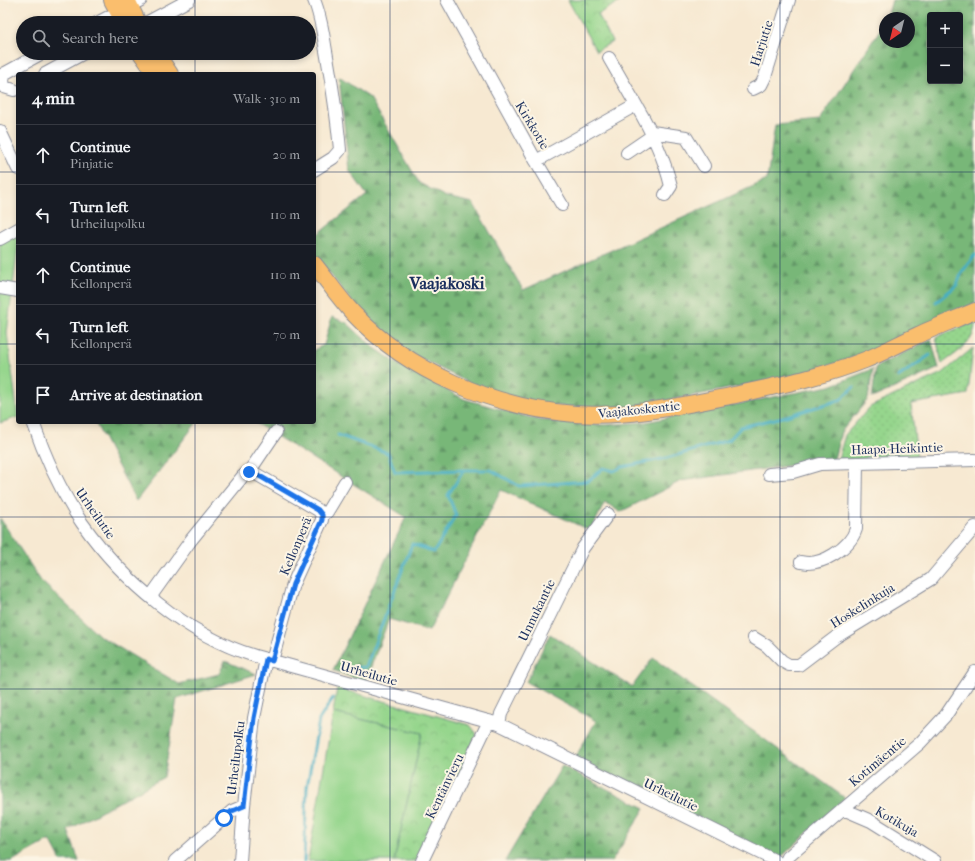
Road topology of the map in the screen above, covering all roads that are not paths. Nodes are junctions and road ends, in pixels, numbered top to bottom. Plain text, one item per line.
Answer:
1 (189, 0) edge
2 (314, 0) edge
3 (447, 0) edge
4 (789, 0) edge
5 (125, 7) edge
6 (109, 16) edge
7 (132, 16) edge
8 (159, 16) edge
9 (609, 58) dead end
10 (30, 60) edge
11 (71, 60) edge
12 (146, 60) edge
13 (161, 60) edge
14 (49, 72) edge
15 (155, 72) edge
16 (169, 72) edge
17 (3, 75) edge
18 (16, 89) edge
19 (753, 89) dead end
20 (0, 98) edge
21 (636, 105) junction
22 (0, 131) edge
23 (652, 132) junction
24 (627, 153) dead end
25 (536, 161) junction
26 (16, 165) edge
27 (704, 166) dead end
28 (316, 169) edge
29 (665, 195) dead end
30 (562, 205) dead end
31 (16, 230) edge
32 (0, 239) edge
33 (316, 267) edge
34 (0, 288) edge
35 (16, 291) edge
36 (975, 311) edge
37 (34, 424) edge
38 (276, 432) dead end
39 (975, 460) edge
40 (857, 463) junction
41 (249, 472) junction
42 (769, 474) dead end
43 (345, 482) dead end
44 (608, 514) dead end
45 (322, 515) junction
46 (975, 527) edge
47 (801, 562) dead end
48 (151, 596) junction
49 (754, 638) dead end
50 (269, 660) junction
51 (975, 672) edge
52 (494, 723) junction
53 (244, 806) junction
54 (843, 809) junction
55 (175, 861) edge
56 (240, 861) edge
57 (422, 861) edge
58 (776, 861) edge
59 (786, 861) edge
60 (935, 861) edge

1 - 8 street
2 - 28 street
3 - 25 street, Kirkkotie
4 - 19 street, Harjutie
5 - 6 street
5 - 7 main road
9 - 21 street
10 - 17 street
11 - 14 street
12 - 15 main road
13 - 16 main road
17 - 18 street
18 - 20 street
21 - 23 street
21 - 25 street, Kirkkotie
22 - 26 street
23 - 24 street
23 - 27 street
23 - 29 street
25 - 30 street
31 - 32 street
33 - 36 main road, Vaajakoskentie
34 - 35 street
37 - 48 street, Urheilutie
38 - 41 street
39 - 40 street, Haapa-Heikintie
40 - 42 street, Haapa-Heikintie
40 - 47 street
41 - 45 street, Kellonperä
41 - 48 street
43 - 45 street
44 - 52 street, Unnukantie
45 - 50 street, Kellonperä
46 - 49 street, Hoskelinkuja
48 - 50 street, Urheilutie
50 - 52 street, Urheilutie
50 - 53 street, Urheilupolku
51 - 54 street, Kotimäentie
52 - 57 street, Kentänvieru
52 - 58 street, Urheilutie
53 - 55 street
53 - 56 street, Urheilupolku
54 - 59 street, Kotimäentie
54 - 60 street, Kotikuja

